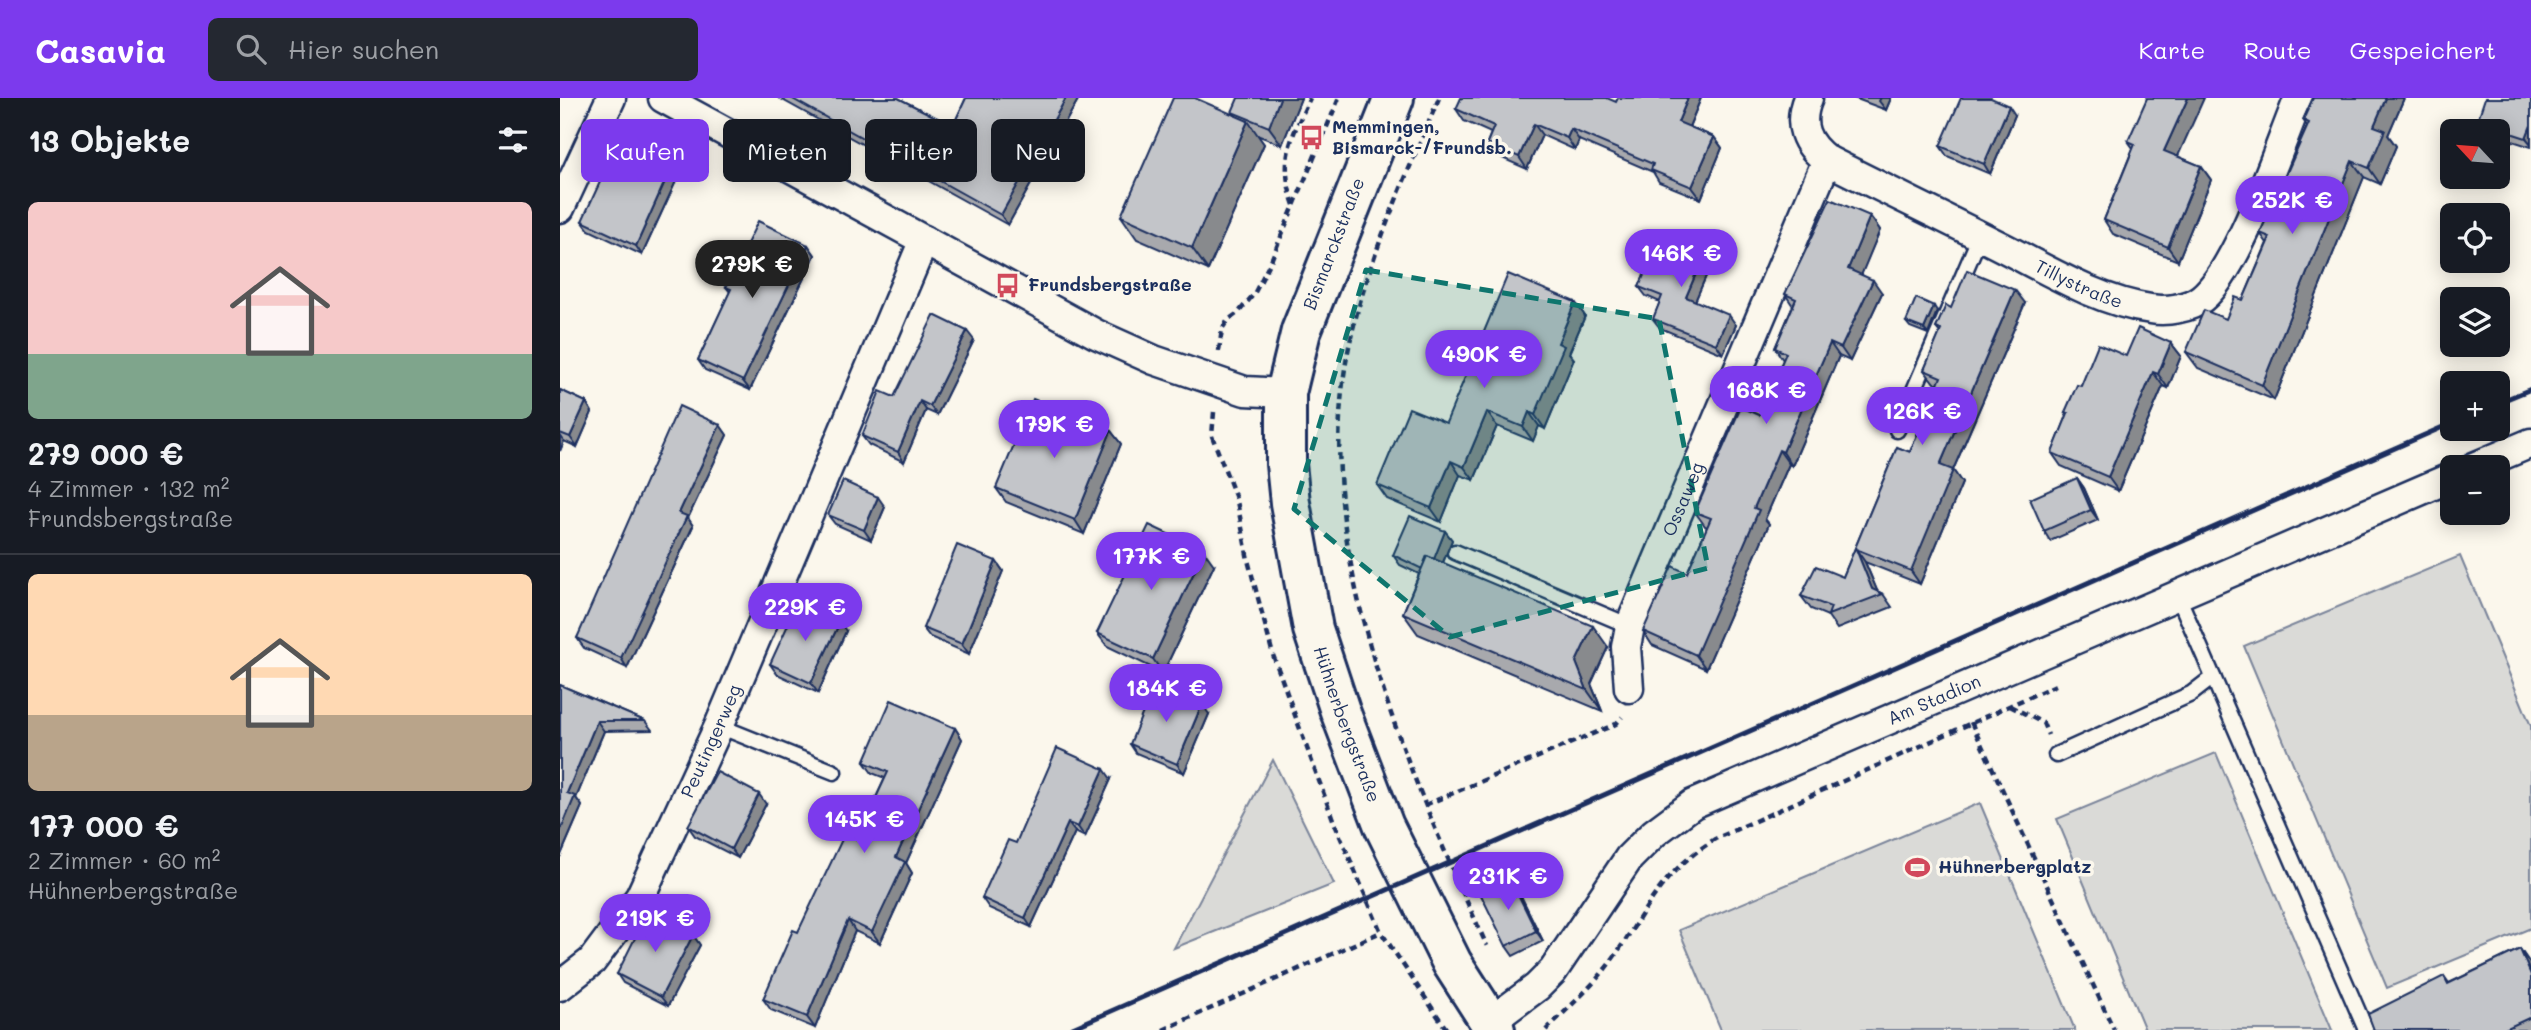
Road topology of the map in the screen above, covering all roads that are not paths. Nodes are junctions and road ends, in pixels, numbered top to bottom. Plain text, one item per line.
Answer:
1 (611, 98) edge
2 (663, 98) edge
3 (1394, 98) edge
4 (1808, 98) edge
5 (2299, 98) edge
6 (1827, 160) junction
7 (560, 208) edge
8 (1980, 236) junction
9 (924, 240) junction
10 (1286, 393) junction
11 (1897, 430) dead end
12 (2531, 443) edge
13 (2502, 455) edge
14 (2440, 482) edge
15 (1455, 552) dead end
16 (2178, 596) junction
17 (1630, 626) junction
18 (2213, 677) junction
19 (1629, 688) road end
20 (719, 726) junction
21 (2056, 755) road end
22 (834, 772) dead end
23 (560, 986) edge
24 (1492, 1026) edge
25 (2366, 1030) edge

1 - 7 street
2 - 9 street
3 - 10 street, Bismarckstraße
4 - 6 street, Tillystraße
5 - 8 street, Tillystraße
6 - 8 street, Tillystraße
6 - 17 street, Ossaweg
8 - 11 lane
9 - 10 street
9 - 20 street, Peutingerweg
10 - 24 street, Hühnerbergstraße
12 - 13 street
14 - 16 street, Am Stadion
15 - 17 lane
16 - 18 lane
16 - 24 street, Am Stadion
17 - 19 street, Ossaweg
18 - 21 lane
18 - 25 lane
20 - 22 lane
20 - 23 street, Peutingerweg

